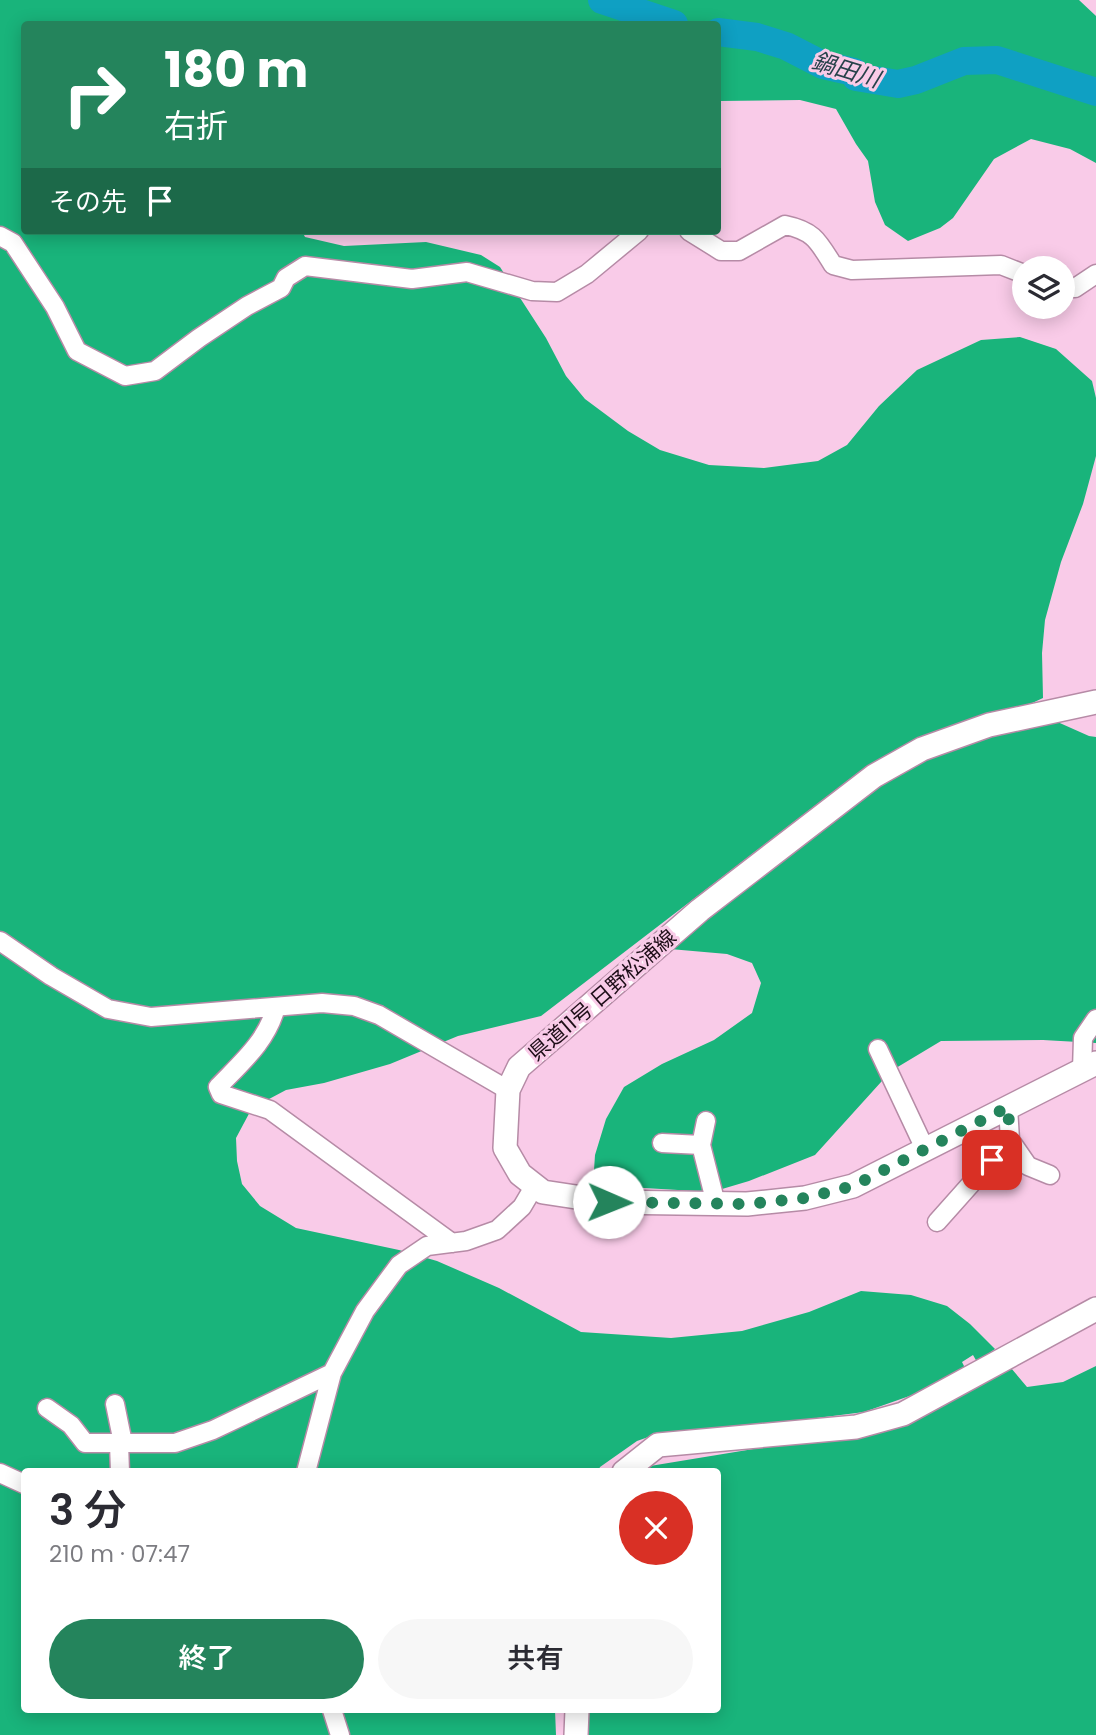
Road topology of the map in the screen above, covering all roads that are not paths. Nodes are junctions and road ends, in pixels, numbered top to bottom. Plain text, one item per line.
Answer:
1 (634, 235) edge
2 (695, 235) edge
3 (0, 236) edge
4 (1012, 269) edge
5 (1096, 274) edge
6 (1075, 288) edge
7 (1096, 702) edge
8 (0, 941) edge
9 (276, 1007) junction
10 (1096, 1019) edge
11 (878, 1049) dead end
12 (1089, 1067) edge
13 (508, 1090) junction
14 (1008, 1107) junction
15 (706, 1121) dead end
16 (1010, 1140) junction
17 (662, 1143) dead end
18 (701, 1145) junction
19 (925, 1149) junction
20 (1050, 1175) dead end
21 (535, 1185) junction
22 (716, 1204) junction
23 (937, 1222) dead end
24 (452, 1243) junction
25 (1096, 1309) edge
26 (332, 1373) junction
27 (115, 1404) dead end
28 (47, 1408) dead end
29 (121, 1443) junction
30 (120, 1468) edge
31 (307, 1468) edge
32 (629, 1468) edge
33 (0, 1473) edge
34 (21, 1483) edge
35 (333, 1713) edge
36 (577, 1713) edge
37 (340, 1735) edge
38 (576, 1735) edge

1 - 3 street
2 - 4 street
5 - 6 street
7 - 13 main road, 県道11号 日野松浦線
8 - 9 street
9 - 13 street
9 - 24 street
10 - 12 street
11 - 19 street
12 - 14 main road, 県道11号 日野松浦線
13 - 21 main road, 県道11号 日野松浦線
14 - 16 street
14 - 19 main road, 県道11号 日野松浦線
15 - 18 street
16 - 20 street
16 - 23 street
17 - 18 street
18 - 22 street
19 - 22 main road, 県道11号 日野松浦線
21 - 22 main road, 県道11号 日野松浦線
21 - 24 street
24 - 26 street
25 - 32 main road
26 - 29 street
26 - 31 street
27 - 29 street
28 - 29 street
29 - 30 street
33 - 34 street
35 - 37 street
36 - 38 main road

